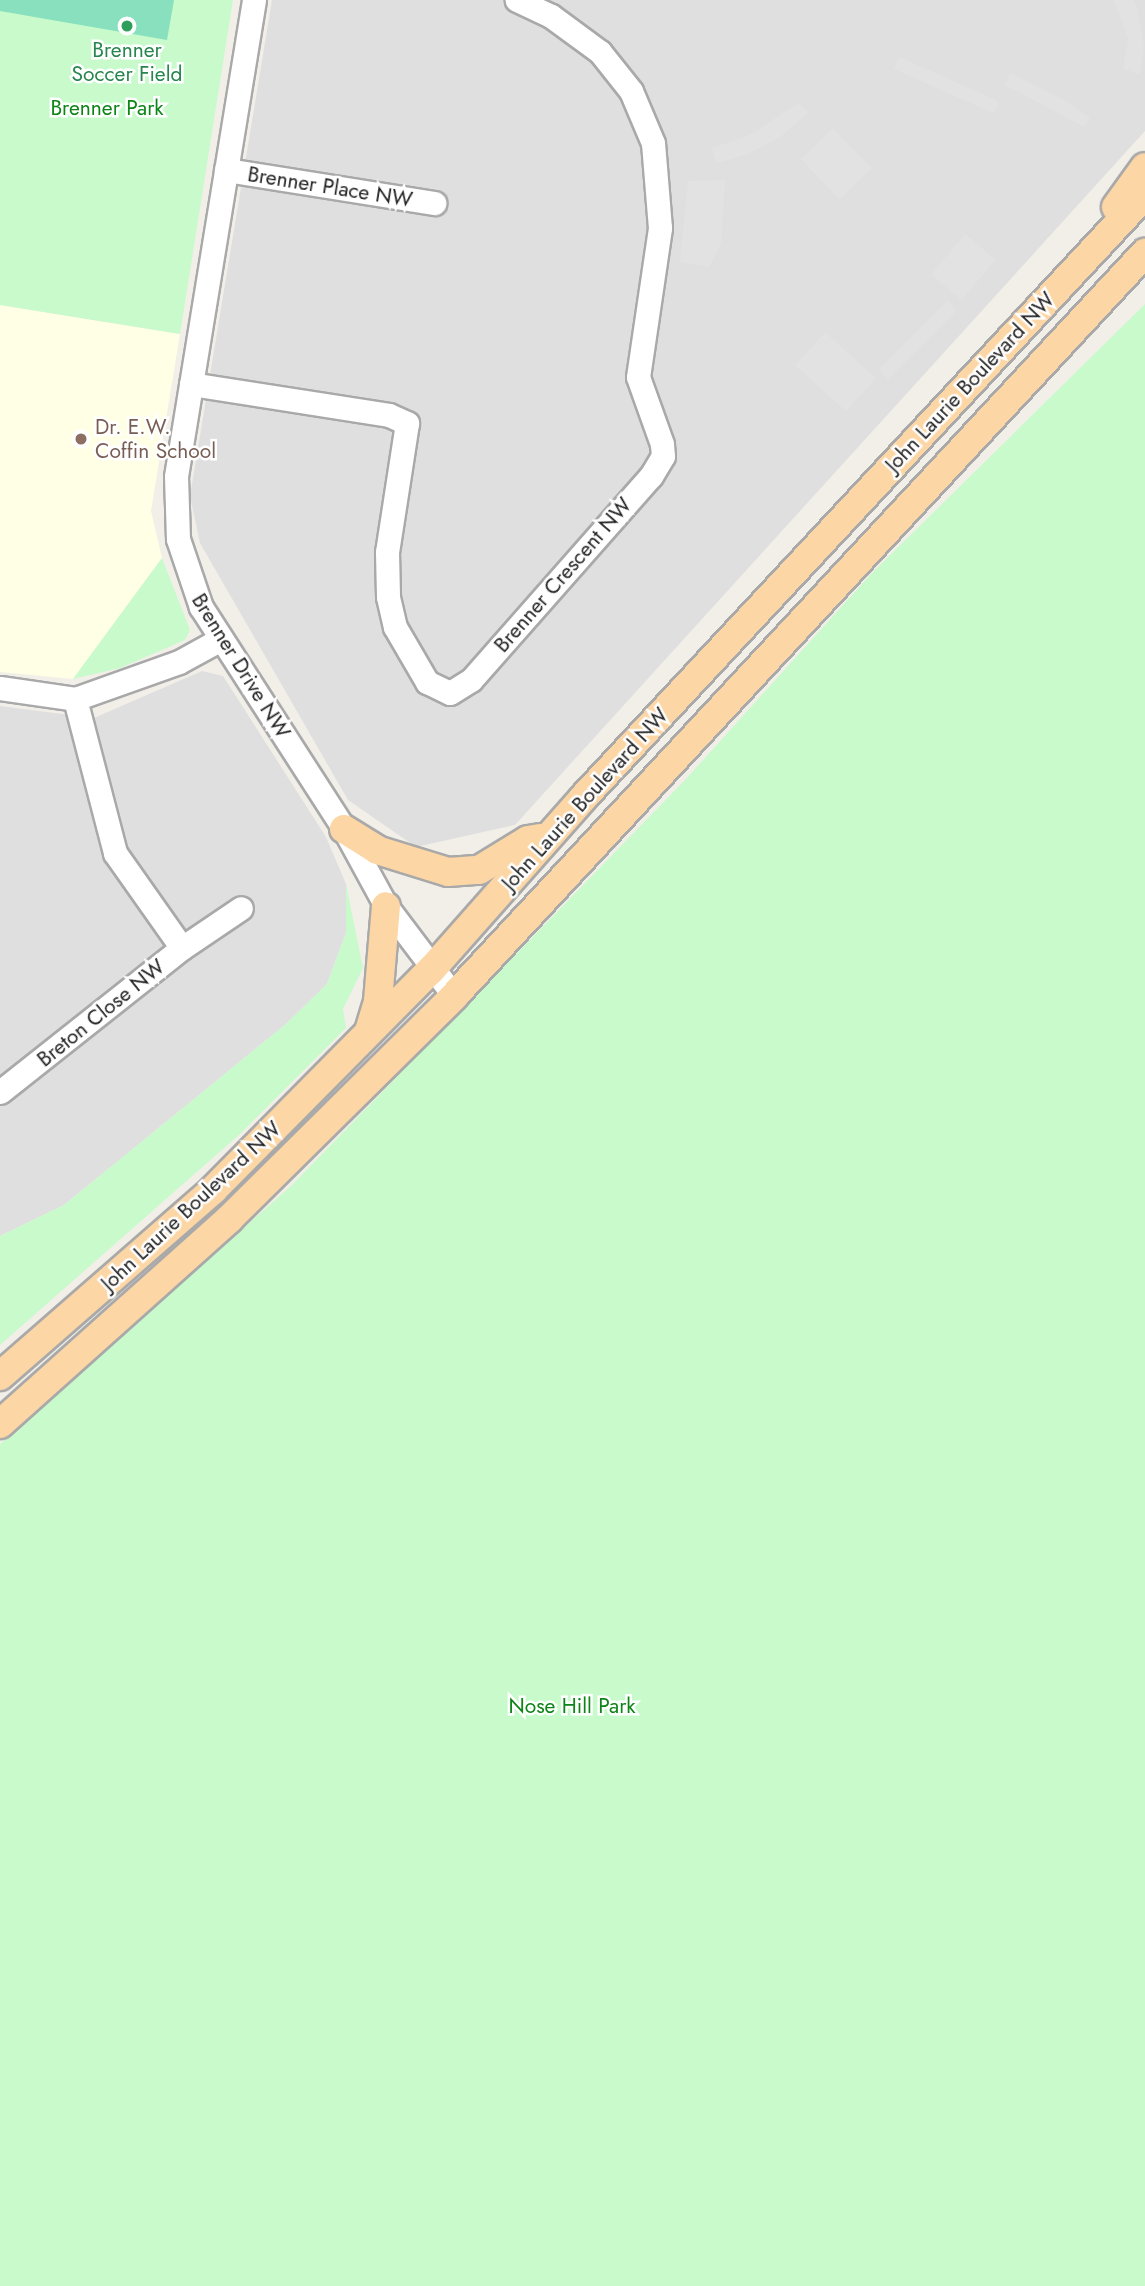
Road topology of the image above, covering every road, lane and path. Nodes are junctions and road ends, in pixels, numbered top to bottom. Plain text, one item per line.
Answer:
1 (254, 0) edge
2 (517, 0) edge
3 (1145, 167) edge
4 (226, 170) junction
5 (1145, 194) edge
6 (434, 203) dead end
7 (1145, 253) edge
8 (1079, 265) junction
9 (1145, 274) edge
10 (1041, 368) junction
11 (191, 384) junction
12 (221, 639) junction
13 (0, 688) edge
14 (75, 699) junction
15 (344, 828) junction
16 (553, 835) junction
17 (386, 906) junction
18 (241, 908) dead end
19 (182, 948) junction
20 (431, 970) junction
21 (454, 996) junction
22 (368, 1034) junction
23 (0, 1092) edge
24 (0, 1377) edge
25 (0, 1424) edge

1 - 4 street, Brenner Drive NW
2 - 11 street, Brenner Crescent NW
3 - 8 main road
4 - 6 street, Brenner Place NW
4 - 11 street, Brenner Drive NW
5 - 8 main road, John Laurie Boulevard NW
7 - 10 main road, John Laurie Boulevard NW
8 - 16 main road, John Laurie Boulevard NW
9 - 10 main road
10 - 21 main road, John Laurie Boulevard NW
11 - 12 street, Brenner Drive NW
12 - 14 street
12 - 15 street, Brenner Drive NW
13 - 14 street
14 - 19 street, Breton Close NW
15 - 16 main road
15 - 17 street, Brenner Drive NW
16 - 20 main road, John Laurie Boulevard NW
17 - 20 street, Brenner Drive NW
17 - 22 main road
18 - 19 street
19 - 23 street, Breton Close NW
20 - 21 street, Brenner Drive NW
20 - 22 main road, John Laurie Boulevard NW
21 - 25 main road, John Laurie Boulevard NW
22 - 24 main road, John Laurie Boulevard NW

